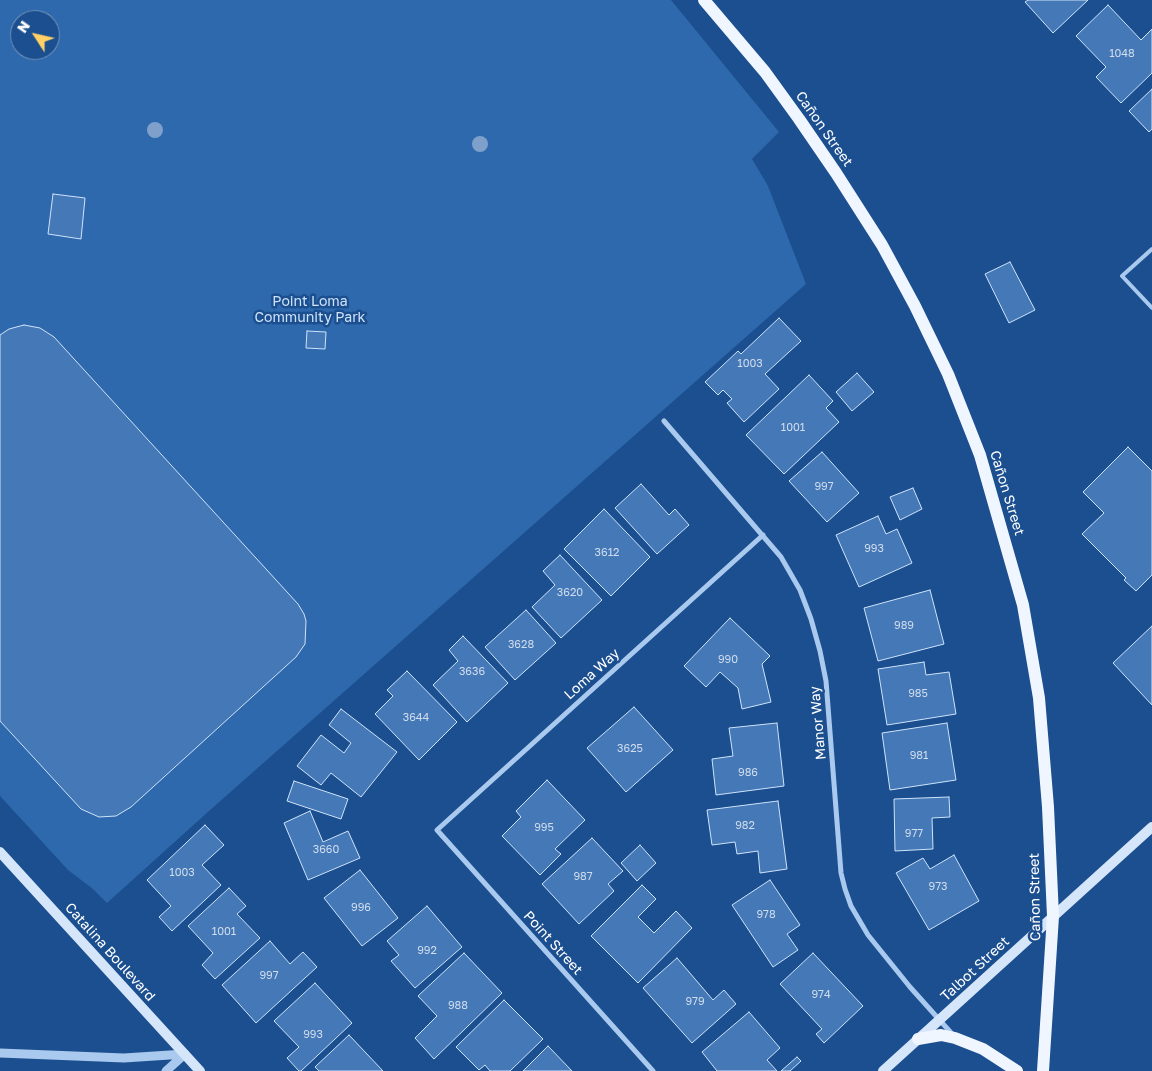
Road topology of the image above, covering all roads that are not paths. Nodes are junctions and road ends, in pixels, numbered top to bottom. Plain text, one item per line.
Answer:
1 (704, 0) edge
2 (1152, 249) edge
3 (1152, 308) edge
4 (664, 421) dead end
5 (763, 535) junction
6 (1152, 827) edge
7 (436, 830) joint
8 (0, 852) edge
9 (1053, 916) junction
10 (939, 1020) junction
11 (955, 1038) junction
12 (918, 1039) junction
13 (0, 1053) edge
14 (185, 1054) junction
15 (166, 1071) edge
16 (200, 1071) edge
17 (653, 1071) edge
18 (883, 1071) edge
19 (1017, 1071) edge
20 (1043, 1071) edge

1 - 9 main road, Cañon Street
2 - 3 lane
4 - 5 street, Manor Way
5 - 7 street, Loma Way
5 - 10 street, Manor Way
6 - 9 main road, Talbot Street
7 - 17 street, Point Street
8 - 14 main road, Catalina Boulevard
9 - 10 main road, Talbot Street
9 - 20 main road, Cañon Street
10 - 11 street, Manor Way
10 - 12 main road, Talbot Street
11 - 12 main road
11 - 19 main road
12 - 18 main road, Talbot Street
13 - 14 street
14 - 15 street
14 - 16 main road, Catalina Boulevard

